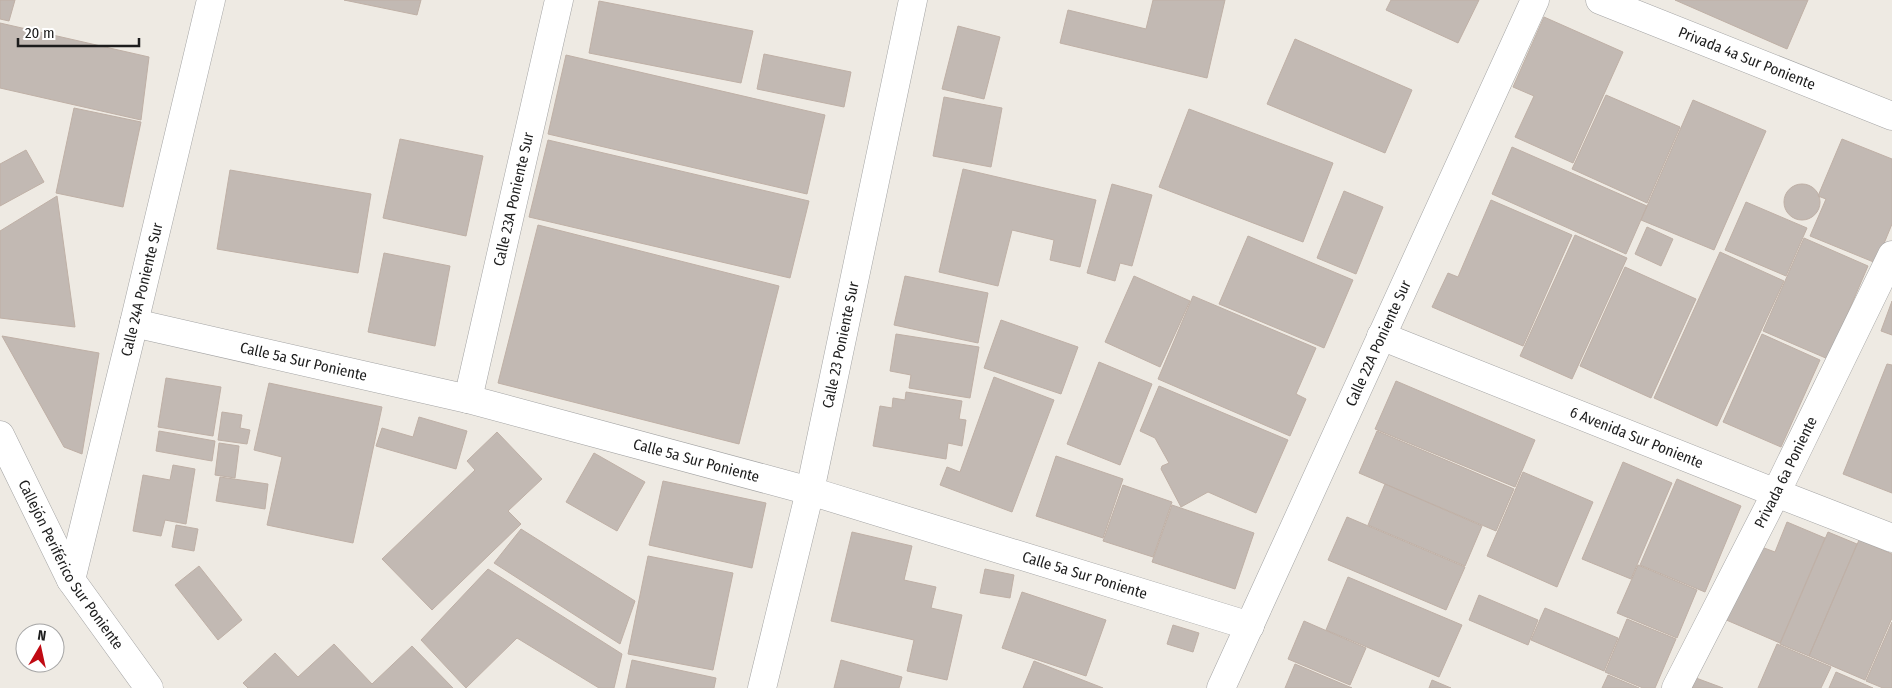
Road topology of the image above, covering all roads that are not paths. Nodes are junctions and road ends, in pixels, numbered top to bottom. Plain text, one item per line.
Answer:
1 (210, 0) edge
2 (559, 0) edge
3 (913, 0) edge
4 (1535, 0) edge
5 (1600, 0) edge
6 (1892, 116) edge
7 (1892, 255) edge
8 (134, 323) junction
9 (1381, 336) junction
10 (468, 399) junction
11 (0, 435) edge
12 (810, 491) junction
13 (1776, 494) junction
14 (1892, 538) edge
15 (71, 580) junction
16 (1250, 626) junction
17 (149, 688) edge
18 (762, 688) edge
19 (1222, 688) edge
20 (1676, 688) edge

1 - 8 street, Calle 24A Poniente Sur
2 - 10 street, Calle 23A Poniente Sur
3 - 12 street, Calle 23 Poniente Sur
4 - 9 street, Calle 22A Poniente Sur
5 - 6 street, Privada 4a Sur Poniente
7 - 13 street, Privada 6a Poniente
8 - 10 street, Calle 5a Sur Poniente
8 - 15 street, Calle 24A Poniente Sur
9 - 13 street, 6 Avenida Sur Poniente
9 - 16 street, Calle 22A Poniente Sur
10 - 12 street, Calle 5a Sur Poniente
11 - 15 street, Callejón Periférico Sur Poniente
12 - 16 street, Calle 5a Sur Poniente
12 - 18 street, Calle 23 Poniente Sur
13 - 14 street, 6 Avenida Sur Poniente
13 - 20 street, Privada 6a Poniente
15 - 17 street, Callejón Periférico Sur Poniente
16 - 19 street, Calle 22A Poniente Sur

